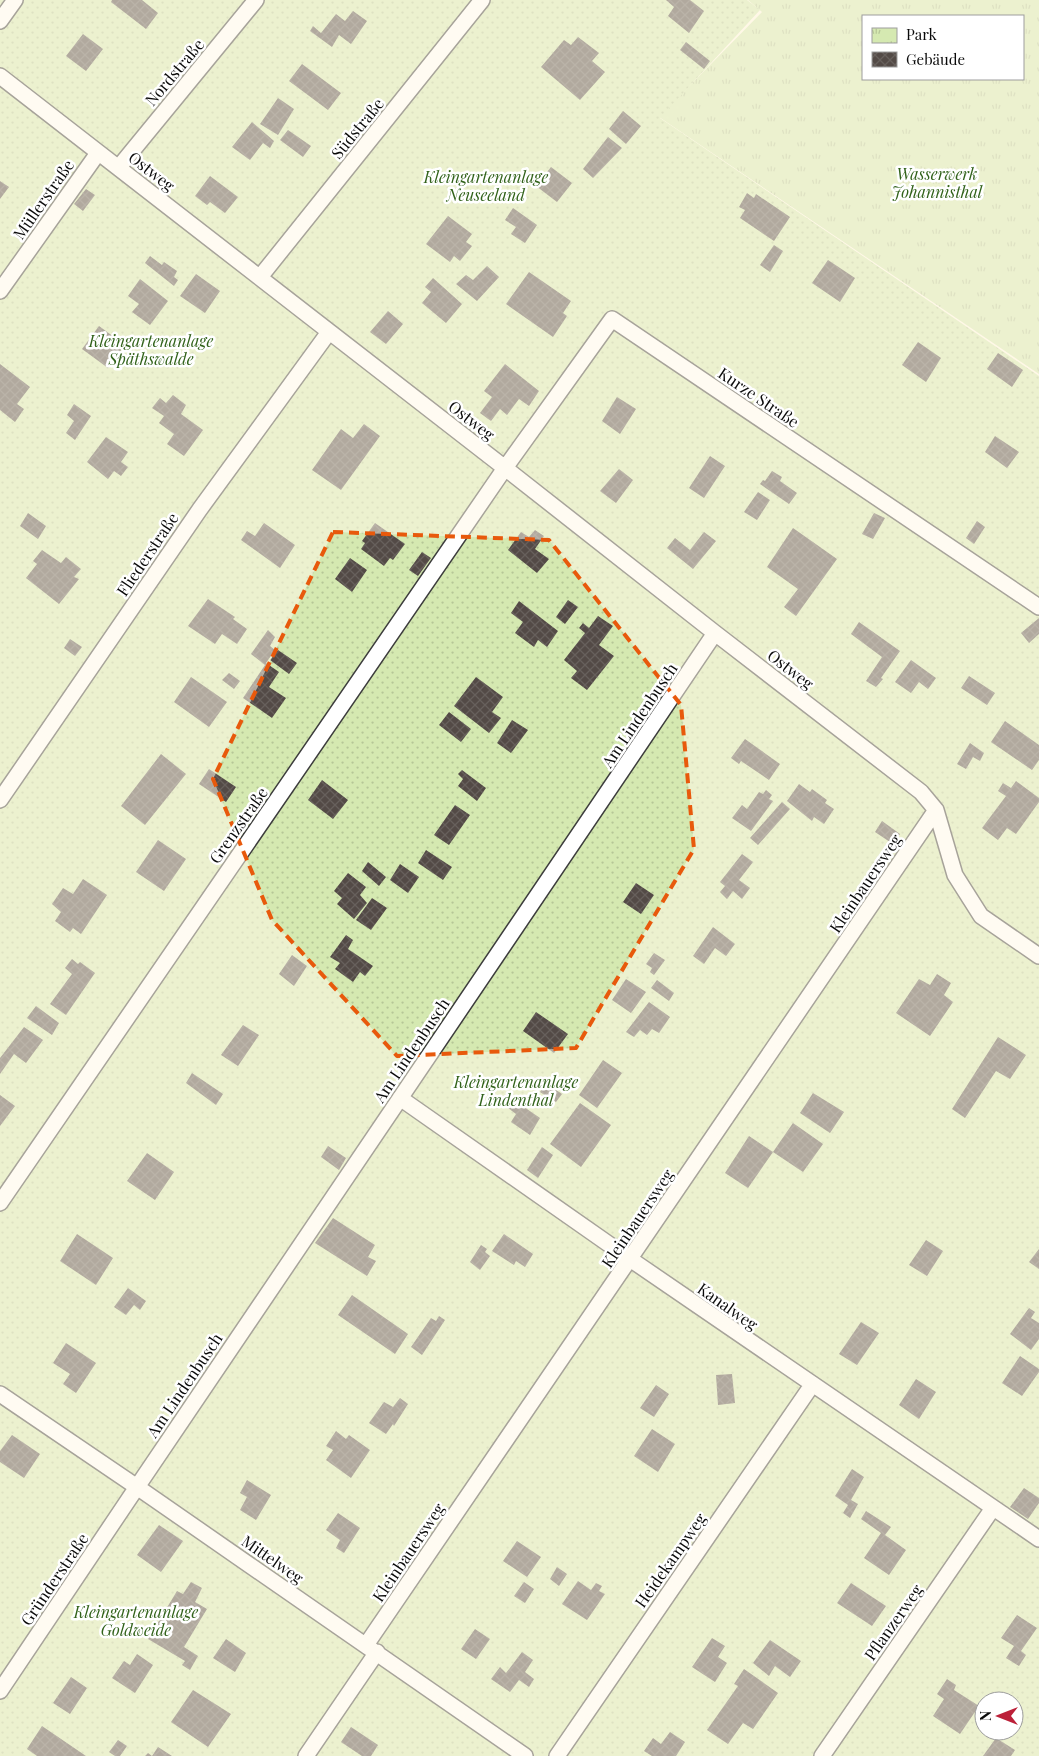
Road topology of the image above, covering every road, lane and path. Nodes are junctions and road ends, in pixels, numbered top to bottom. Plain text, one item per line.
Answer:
1 (15, 0) edge
2 (256, 0) edge
3 (482, 0) edge
4 (0, 21) edge
5 (0, 76) edge
6 (98, 153) junction
7 (118, 167) junction
8 (260, 278) junction
9 (0, 291) edge
10 (329, 332) junction
11 (505, 468) junction
12 (1039, 608) edge
13 (715, 633) junction
14 (0, 800) edge
15 (936, 810) junction
16 (1039, 956) edge
17 (400, 1098) junction
18 (0, 1203) edge
19 (630, 1259) junction
20 (812, 1385) junction
21 (0, 1394) edge
22 (137, 1486) junction
23 (993, 1508) junction
24 (1039, 1539) edge
25 (372, 1649) junction
26 (0, 1691) edge
27 (306, 1756) edge
28 (525, 1756) edge
29 (557, 1756) edge
30 (822, 1756) edge

1 - 4 lane
2 - 7 lane, Nordstraße
3 - 8 lane, Südstraße
5 - 6 lane, Ostweg
6 - 7 lane, Ostweg
6 - 9 lane, Müllerstraße
7 - 8 lane, Ostweg
8 - 10 lane, Ostweg
10 - 11 lane, Ostweg
10 - 14 lane, Fliederstraße
11 - 12 lane, Kurze Straße
11 - 13 lane, Ostweg
11 - 18 lane, Grenzstraße
13 - 15 lane, Ostweg
13 - 17 lane, Am Lindenbusch
15 - 16 lane
15 - 19 lane, Kleinbauersweg
17 - 19 lane, Kanalweg
17 - 22 lane, Am Lindenbusch
19 - 20 lane, Kanalweg
19 - 25 lane, Kleinbauersweg
20 - 23 lane, Kanalweg
20 - 29 lane, Heidekampweg
21 - 22 lane, Mittelweg
22 - 25 lane, Mittelweg
22 - 26 lane, Gründerstraße
23 - 24 lane, Kanalweg
23 - 30 lane, Pflanzerweg
25 - 27 lane, Kleinbauersweg
25 - 28 lane, Mittelweg

